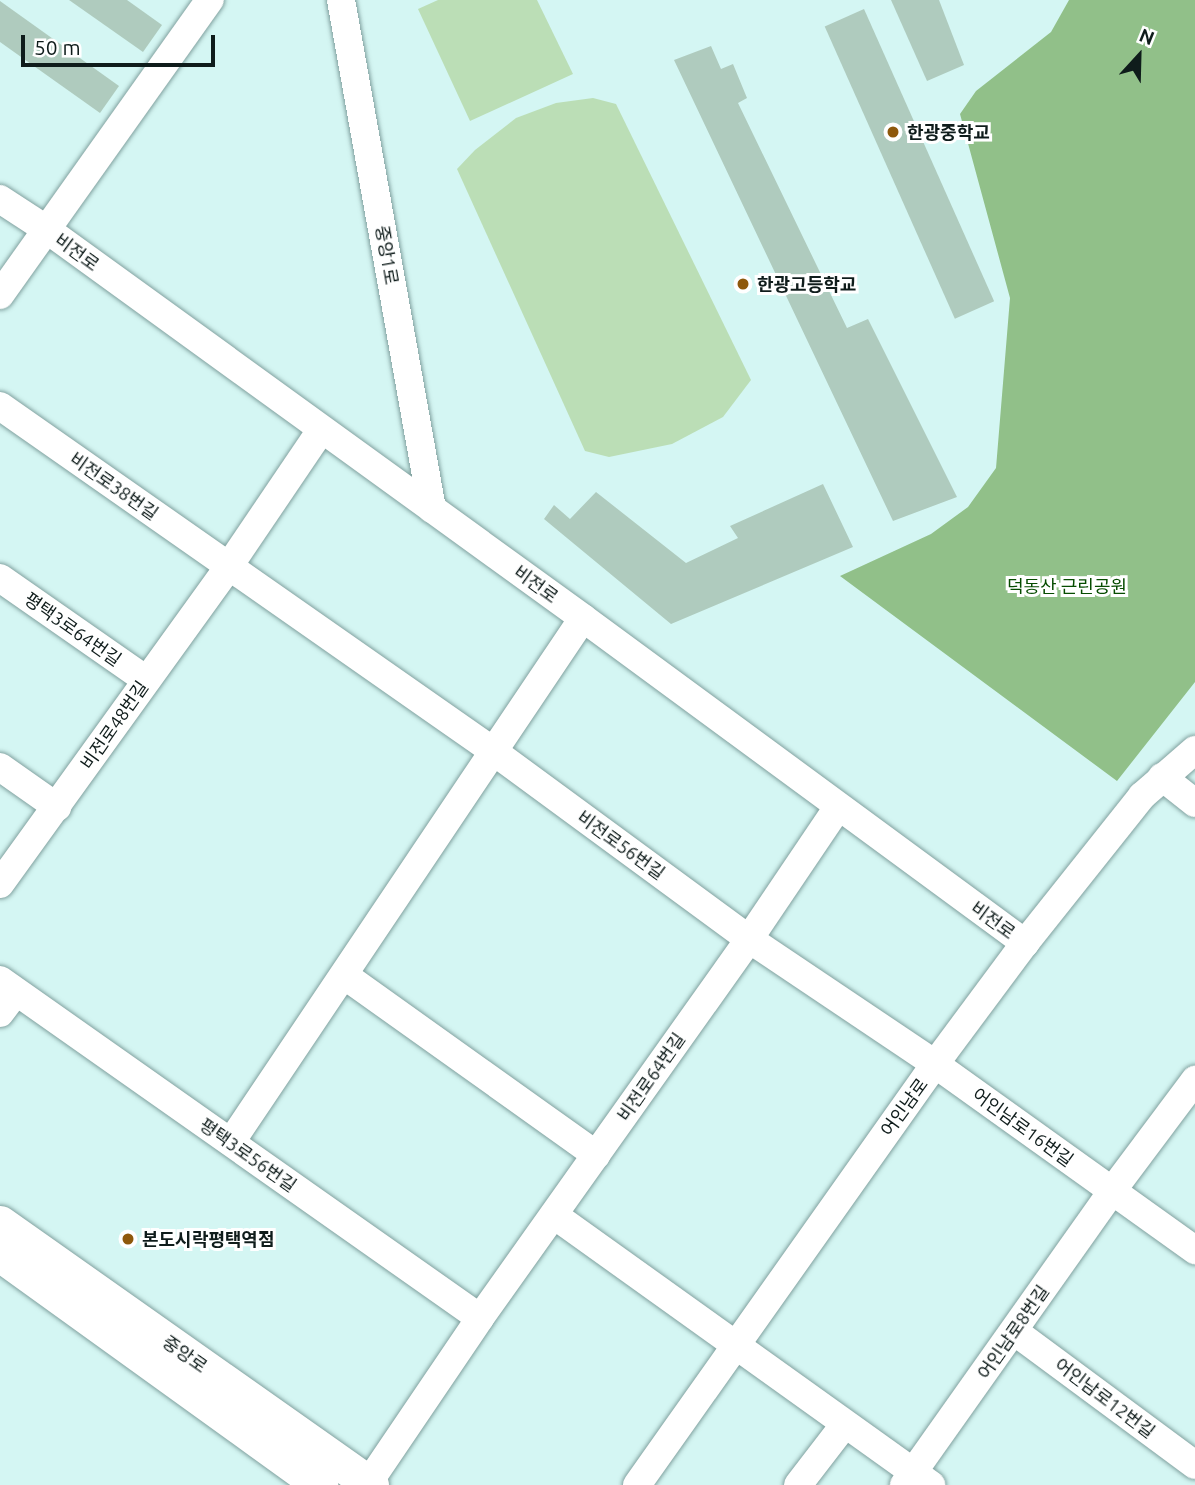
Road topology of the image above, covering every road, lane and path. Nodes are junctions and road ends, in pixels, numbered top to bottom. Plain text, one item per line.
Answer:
1 (210, 0) edge
2 (341, 0) edge
3 (0, 199) edge
4 (46, 229) junction
5 (0, 295) edge
6 (0, 405) edge
7 (321, 430) junction
8 (432, 509) junction
9 (229, 566) junction
10 (0, 578) edge
11 (583, 618) junction
12 (146, 680) junction
13 (1195, 750) edge
14 (493, 751) junction
15 (0, 767) edge
16 (1161, 777) junction
17 (1195, 803) edge
18 (57, 807) junction
19 (838, 807) junction
20 (0, 884) edge
21 (749, 939) junction
22 (1025, 943) junction
23 (344, 975) junction
24 (5, 995) edge
25 (935, 1064) junction
26 (1195, 1080) edge
27 (231, 1142) junction
28 (596, 1155) junction
29 (1112, 1191) junction
30 (554, 1215) junction
31 (0, 1223) edge
32 (1195, 1250) edge
33 (0, 1254) edge
34 (480, 1318) junction
35 (1014, 1331) junction
36 (734, 1344) junction
37 (845, 1423) junction
38 (1195, 1465) edge
39 (916, 1481) edge
40 (320, 1485) edge
41 (369, 1485) edge
42 (637, 1485) edge
43 (798, 1485) edge

1 - 4 street, 비전로
2 - 8 street, 중앙1로
3 - 4 street, 비전로
4 - 5 street
4 - 7 street, 비전로
6 - 9 street, 비전로38번길
7 - 8 street, 비전로
7 - 9 street, 비전로48번길
8 - 11 street, 비전로
9 - 12 street, 비전로48번길
9 - 14 street
10 - 12 street, 평택3로64번길
11 - 14 street
11 - 19 street, 비전로
12 - 18 street, 비전로48번길
13 - 16 street, 어인남로
14 - 21 street, 비전로56번길
14 - 23 street
15 - 18 street
16 - 17 street
16 - 22 street, 어인남로
18 - 20 street, 비전로48번길
19 - 21 street, 비전로64번길
19 - 22 street, 비전로
21 - 25 street
21 - 28 street, 비전로64번길
22 - 25 street, 어인남로
23 - 27 street
23 - 28 street
24 - 27 street, 평택3로56번길
25 - 29 street, 어인남로16번길
25 - 36 street, 어인남로
26 - 29 street
27 - 34 street, 평택3로56번길
28 - 30 street, 비전로64번길
29 - 32 street, 어인남로16번길
29 - 35 street, 어인남로8번길
30 - 34 street, 비전로64번길
30 - 36 street
31 - 41 main road, 중앙로
33 - 40 main road, 중앙로
34 - 41 street, 비전로64번길
35 - 38 street, 어인남로12번길
35 - 39 street, 어인남로8번길
36 - 37 street, 어인남로8번길
36 - 42 street, 어인남로
37 - 39 street, 어인남로8번길
37 - 43 street

